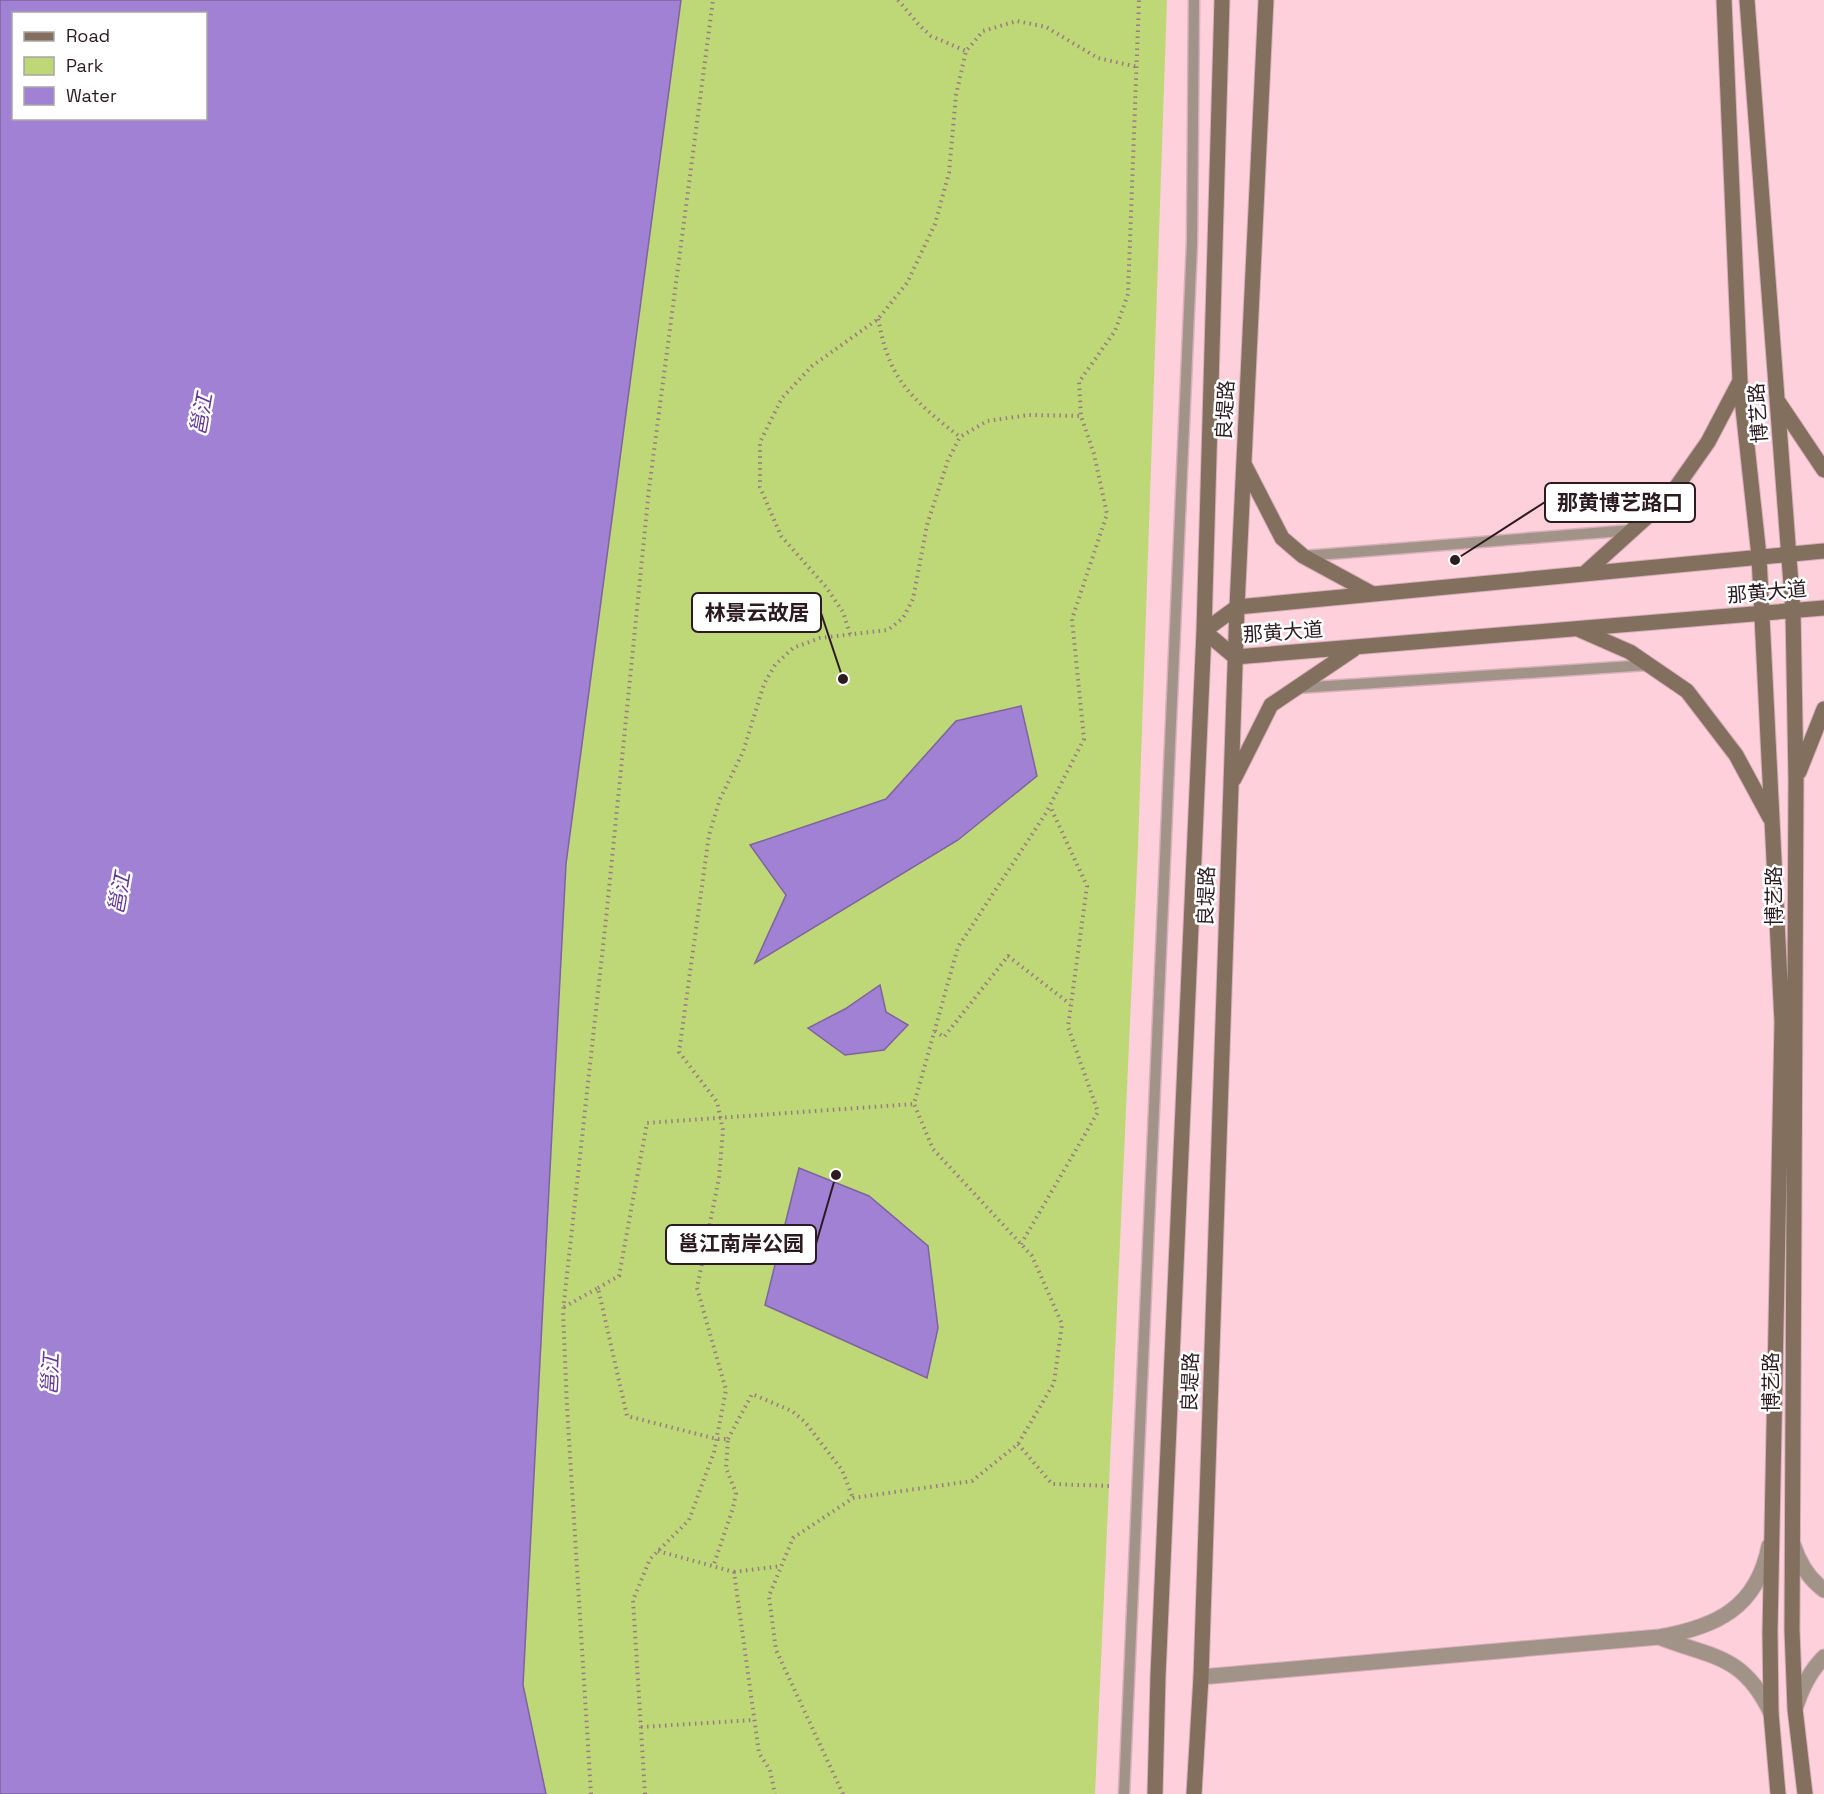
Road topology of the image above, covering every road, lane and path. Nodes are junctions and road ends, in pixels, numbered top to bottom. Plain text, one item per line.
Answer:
1 (713, 0) edge
2 (898, 0) edge
3 (1139, 0) edge
4 (1194, 0) edge
5 (1222, 0) edge
6 (1266, 0) edge
7 (1724, 0) edge
8 (1747, 0) edge
9 (966, 51) junction
10 (1138, 67) junction
11 (878, 319) junction
12 (1740, 381) junction
13 (1778, 400) junction
14 (1081, 416) junction
15 (960, 437) junction
16 (1243, 462) junction
17 (1824, 470) edge
18 (1633, 530) junction
19 (1824, 551) edge
20 (1789, 554) junction
21 (1303, 556) junction
22 (1759, 556) junction
23 (1585, 573) junction
24 (1371, 593) junction
25 (1237, 606) junction
26 (1824, 608) edge
27 (1793, 611) junction
28 (1762, 614) junction
29 (1577, 629) junction
30 (1204, 631) junction
31 (850, 634) junction
32 (1357, 647) junction
33 (1235, 657) junction
34 (1648, 665) junction
35 (1297, 688) junction
36 (1824, 709) edge
37 (1796, 780) junction
38 (1231, 784) junction
39 (1050, 806) junction
40 (1772, 822) junction
41 (1071, 1004) junction
42 (935, 1031) junction
43 (914, 1104) junction
44 (720, 1117) junction
45 (1021, 1244) junction
46 (598, 1288) junction
47 (564, 1307) junction
48 (717, 1439) junction
49 (728, 1439) junction
50 (1018, 1444) junction
51 (1109, 1486) dead end
52 (853, 1498) junction
53 (1770, 1537) junction
54 (1791, 1540) junction
55 (658, 1551) junction
56 (713, 1566) junction
57 (781, 1566) junction
58 (734, 1572) junction
59 (1824, 1590) edge
60 (1659, 1637) junction
61 (1824, 1657) edge
62 (1201, 1677) junction
63 (1795, 1709) junction
64 (1771, 1713) junction
65 (753, 1720) junction
66 (641, 1727) junction
67 (591, 1794) edge
68 (645, 1794) edge
69 (775, 1794) edge
70 (843, 1794) edge
71 (1124, 1794) edge
72 (1155, 1794) edge
73 (1194, 1794) edge
74 (1778, 1794) edge
75 (1805, 1794) edge

1 - 47 path
2 - 9 path
3 - 10 path
4 - 71 lane
5 - 30 main road, 良堤路
6 - 16 main road, 良堤路
7 - 12 main road, 博艺路
8 - 13 main road, 博艺路
9 - 10 path
9 - 11 path
10 - 14 path
11 - 15 path
11 - 31 path
12 - 18 main road
12 - 22 main road, 博艺路
13 - 17 main road
13 - 20 main road, 博艺路
14 - 15 path
14 - 39 path
15 - 31 path
16 - 21 main road
16 - 25 main road, 良堤路
18 - 21 lane
18 - 23 main road
19 - 20 main road, 那黄大道
20 - 22 main road, 那黄大道
20 - 27 main road, 博艺路
21 - 24 main road
22 - 23 main road, 那黄大道
22 - 28 main road, 博艺路
23 - 24 main road, 那黄大道
24 - 25 main road, 那黄大道
25 - 30 main road, 那黄大道
25 - 33 main road, 良堤路
26 - 27 main road, 那黄大道
27 - 28 main road, 那黄大道
27 - 37 main road, 博艺路
28 - 29 main road, 那黄大道
28 - 40 main road, 博艺路
29 - 32 main road, 那黄大道
29 - 34 main road
30 - 33 main road, 那黄大道
30 - 72 main road, 良堤路
31 - 44 path
32 - 33 main road, 那黄大道
32 - 35 main road
33 - 38 main road, 良堤路
34 - 35 lane
34 - 40 main road
35 - 38 main road
36 - 37 main road
37 - 54 main road, 博艺路
38 - 62 main road, 良堤路
39 - 41 path
39 - 42 path
40 - 53 main road, 博艺路
41 - 42 path
41 - 45 path
42 - 43 path
43 - 44 path
43 - 45 path
44 - 46 path
44 - 48 path
45 - 50 path
46 - 47 path
46 - 48 path
47 - 67 path
48 - 49 path
48 - 55 path
49 - 52 path
49 - 56 path
50 - 51 path
50 - 52 path
52 - 57 path
53 - 60 street
53 - 64 main road, 博艺路
54 - 59 street
54 - 63 main road, 博艺路
55 - 56 path
55 - 66 path
56 - 58 path
57 - 58 path
57 - 70 path
58 - 65 path
60 - 62 street
60 - 64 street
61 - 63 street
62 - 73 main road, 良堤路
63 - 75 main road, 博艺路
64 - 74 main road, 博艺路
65 - 66 path
65 - 69 path
66 - 68 path

